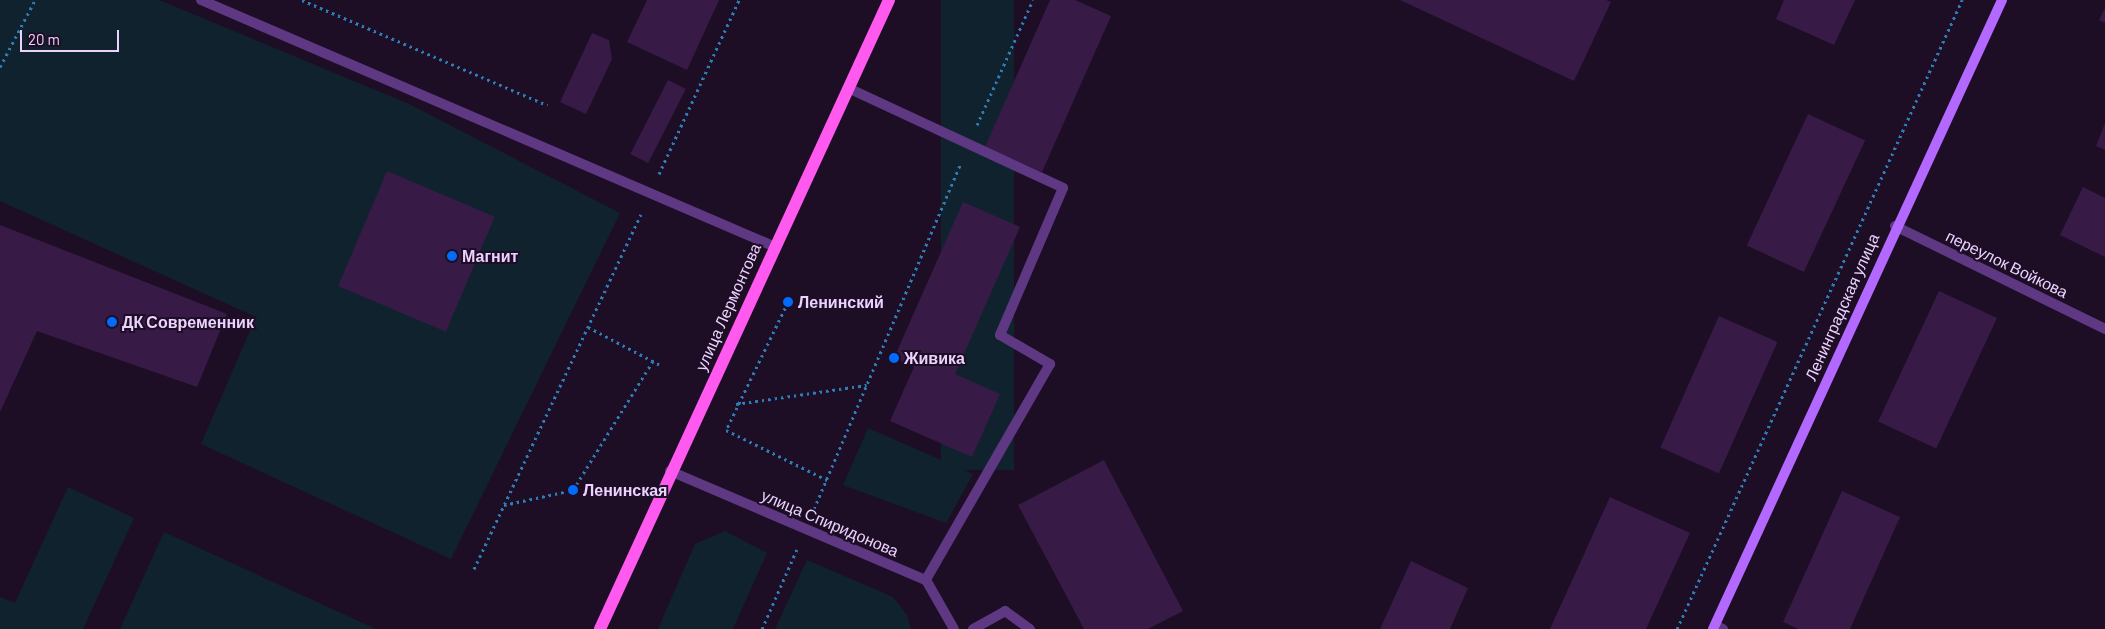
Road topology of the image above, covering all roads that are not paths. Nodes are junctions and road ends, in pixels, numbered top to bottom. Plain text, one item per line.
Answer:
1 (201, 0) edge
2 (889, 0) edge
3 (2002, 0) edge
4 (848, 88) junction
5 (1895, 226) junction
6 (773, 246) junction
7 (2105, 330) edge
8 (670, 471) junction
9 (926, 580) junction
10 (1717, 628) edge
11 (600, 629) edge
12 (954, 629) edge
13 (974, 629) edge
14 (1030, 629) edge

1 - 6 street
2 - 4 main road, улица Лермонтова
3 - 5 street, Ленинградская улица
4 - 6 main road, улица Лермонтова
4 - 9 street
5 - 7 street, переулок Войкова
5 - 10 street, Ленинградская улица
6 - 8 main road, улица Лермонтова
8 - 9 street, улица Спиридонова
8 - 11 main road, улица Лермонтова
9 - 12 street
13 - 14 street

